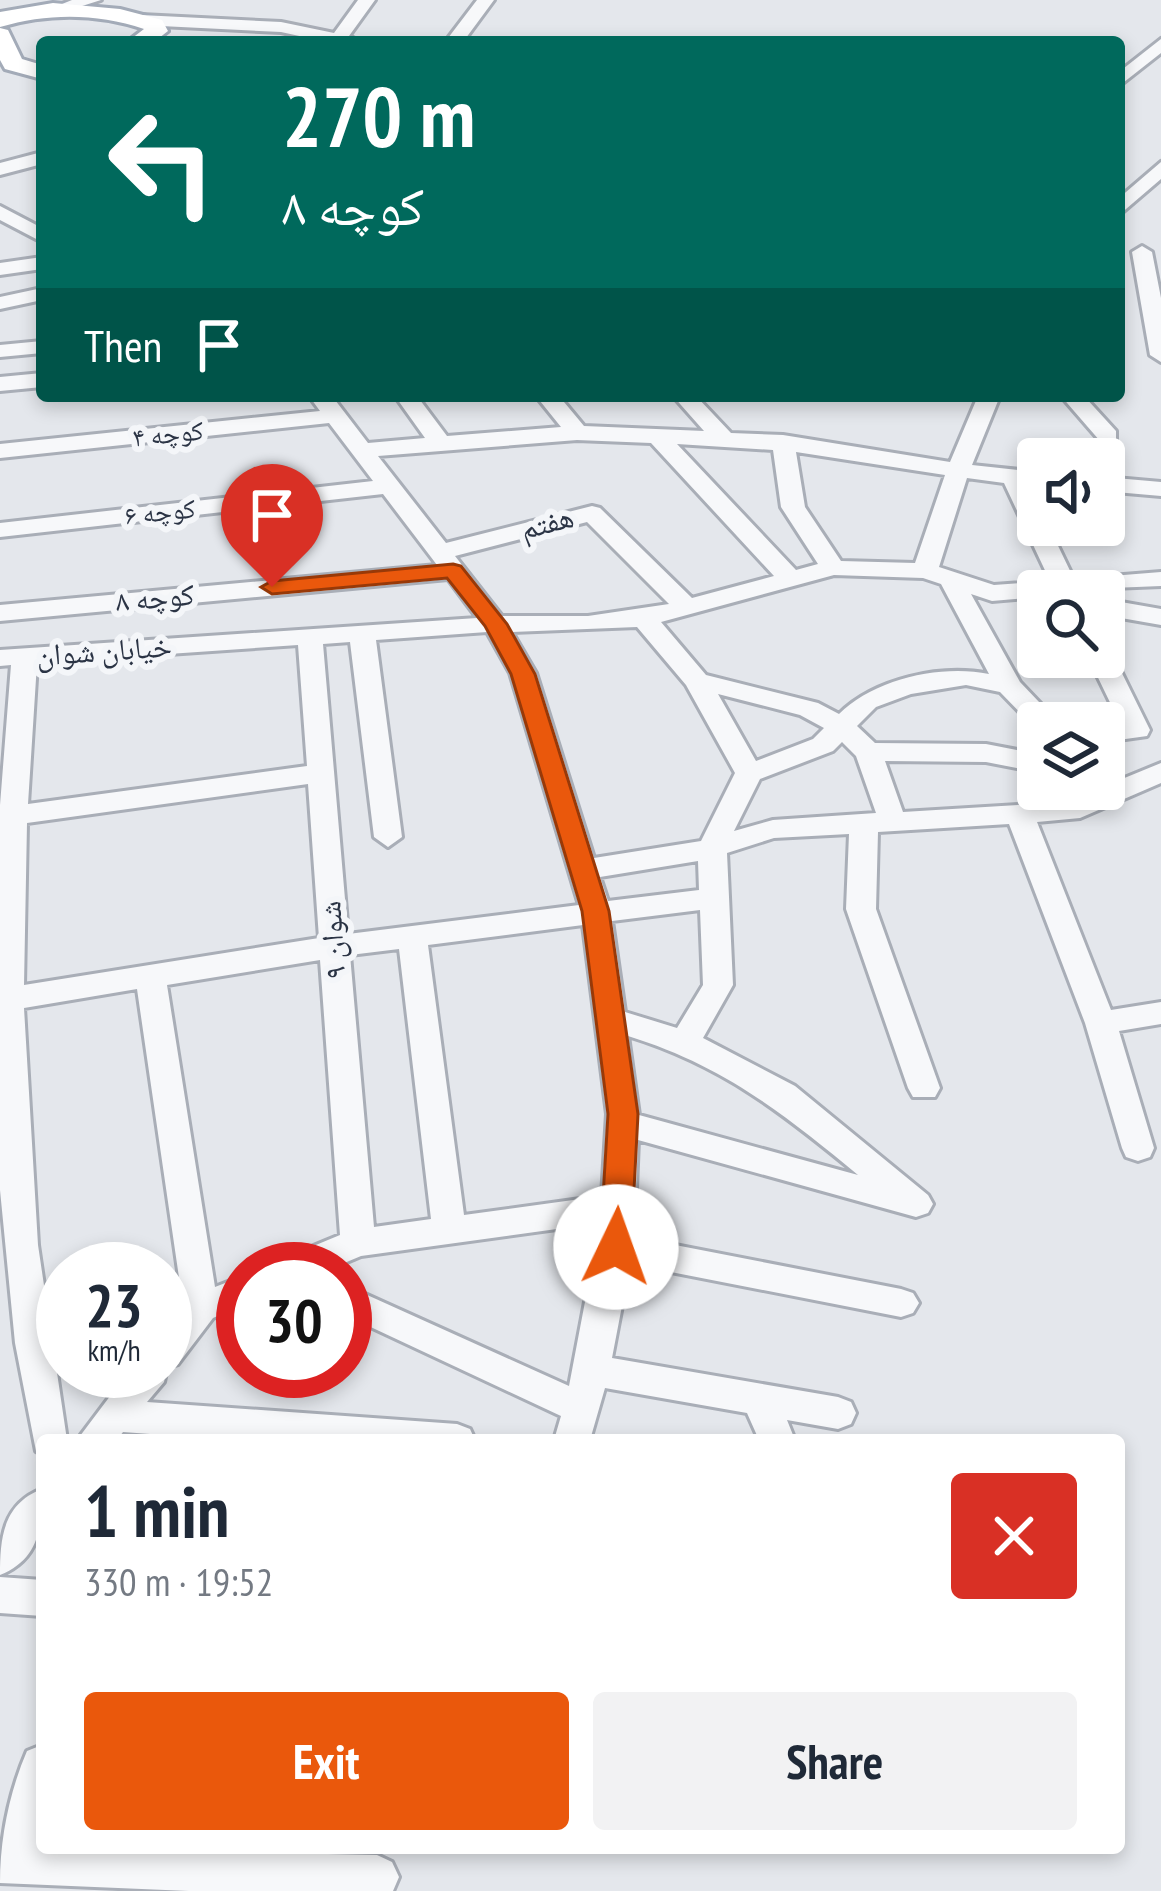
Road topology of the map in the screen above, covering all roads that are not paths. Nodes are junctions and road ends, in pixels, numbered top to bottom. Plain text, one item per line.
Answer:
1 (93, 0) edge
2 (367, 0) edge
3 (486, 0) edge
4 (43, 5) edge
5 (0, 20) edge
6 (195, 27) junction
7 (140, 35) edge
8 (292, 36) edge
9 (312, 36) edge
10 (331, 36) edge
11 (459, 36) edge
12 (1, 43) edge
13 (1161, 44) edge
14 (21, 71) edge
15 (1125, 76) edge
16 (36, 160) edge
17 (1161, 168) edge
18 (0, 169) edge
19 (1125, 203) edge
20 (36, 206) edge
21 (2, 213) edge
22 (36, 233) edge
23 (1152, 254) edge
24 (36, 264) edge
25 (0, 269) edge
26 (36, 296) edge
27 (0, 304) edge
28 (36, 348) edge
29 (0, 351) edge
30 (1161, 355) edge
31 (36, 381) edge
32 (0, 384) edge
33 (410, 402) edge
34 (553, 402) edge
35 (690, 402) edge
36 (987, 402) edge
37 (1077, 402) edge
38 (328, 406) edge
39 (578, 433) junction
40 (1108, 436) dead end
41 (660, 439) junction
42 (724, 439) junction
43 (783, 442) junction
44 (440, 443) junction
45 (363, 450) junction
46 (0, 452) edge
47 (957, 473) junction
48 (1017, 477) edge
49 (391, 486) junction
50 (1125, 486) edge
51 (1161, 489) edge
52 (0, 530) edge
53 (447, 561) junction
54 (833, 568) junction
55 (938, 575) junction
56 (789, 578) junction
57 (1161, 578) edge
58 (1125, 582) edge
59 (1017, 592) edge
60 (687, 608) junction
61 (1125, 611) edge
62 (0, 613) edge
63 (1161, 617) edge
64 (644, 619) junction
65 (496, 624) junction
66 (362, 633) junction
67 (310, 637) junction
68 (12, 657) edge
69 (697, 681) junction
70 (1009, 686) junction
71 (1025, 702) edge
72 (1125, 706) edge
73 (840, 725) junction
74 (1125, 731) edge
75 (868, 752) junction
76 (1017, 759) edge
77 (324, 773) junction
78 (748, 773) junction
79 (1154, 776) edge
80 (1020, 816) junction
81 (4, 817) edge
82 (878, 822) junction
83 (388, 837) dead end
84 (712, 847) junction
85 (583, 870) junction
86 (714, 898) junction
87 (596, 911) junction
88 (412, 936) junction
89 (332, 947) junction
90 (150, 976) junction
91 (3, 1000) junction
92 (1161, 1013) edge
93 (610, 1019) junction
94 (1101, 1023) junction
95 (685, 1042) junction
96 (924, 1088) dead end
97 (4, 1092) edge
98 (622, 1123) junction
99 (5, 1139) edge
100 (1138, 1148) dead end
101 (618, 1207) junction
102 (449, 1230) junction
103 (358, 1242) edge
104 (365, 1242) edge
105 (616, 1247) junction
106 (216, 1302) edge
107 (901, 1303) dead end
108 (201, 1308) junction
109 (372, 1314) edge
110 (192, 1319) edge
111 (592, 1370) junction
112 (129, 1398) edge
113 (760, 1399) junction
114 (838, 1413) dead end
115 (577, 1424) edge
116 (105, 1428) edge
117 (49, 1434) edge
118 (282, 1434) edge
119 (775, 1434) edge
120 (36, 1513) edge
121 (0, 1557) edge
122 (0, 1595) edge
123 (36, 1598) edge
124 (36, 1783) edge
125 (9, 1862) edge
126 (376, 1877) dead end

1 - 4 street
2 - 10 street
3 - 11 street
4 - 5 main road
4 - 7 main road
6 - 7 street
6 - 8 street
6 - 9 street
12 - 14 main road
13 - 15 street
16 - 18 street
17 - 19 street
20 - 21 street
21 - 22 street
23 - 30 street
24 - 25 street
26 - 27 street
28 - 29 street
31 - 32 street
33 - 44 street
34 - 39 street
35 - 42 street
36 - 47 street
37 - 40 street
38 - 45 street
38 - 46 street, کوچه ۴
39 - 41 street
39 - 44 street
41 - 42 street
41 - 56 street
42 - 43 street
43 - 47 street
43 - 54 street
44 - 45 street
45 - 49 street
47 - 48 street
47 - 55 street
49 - 52 street, کوچه ۶
49 - 53 street
50 - 51 street
53 - 60 street, هفتم
53 - 62 street, کوچه ۸
53 - 65 street
54 - 55 street, خیابان شوان
54 - 56 street, خیابان شوان
55 - 59 street, خیابان شوان
55 - 70 street
56 - 60 street, خیابان شوان
57 - 58 street, خیابان شوان
60 - 64 street, خیابان شوان
61 - 63 street
64 - 65 street, خیابان شوان
64 - 69 street
65 - 66 street, خیابان شوان
65 - 85 street
66 - 67 street, خیابان شوان
66 - 83 street
67 - 68 street, خیابان شوان
67 - 77 street, شوان ۹
68 - 81 street
69 - 73 street
69 - 78 street
70 - 71 street
70 - 73 street
72 - 74 street
73 - 75 street
73 - 78 street
75 - 76 street
75 - 82 street
77 - 81 street
77 - 89 street, شوان ۹
78 - 84 street
79 - 80 street
80 - 82 street
80 - 94 street
81 - 91 street
82 - 84 street
82 - 96 street
84 - 85 street
84 - 86 street
85 - 87 street
86 - 87 street
86 - 95 street
87 - 88 street
87 - 93 street
88 - 89 street
88 - 102 street
89 - 90 street
89 - 103 street, شوان ۹
90 - 91 street
90 - 108 street
91 - 97 street
92 - 94 street
93 - 95 street
93 - 98 street
94 - 100 street
95 - 98 street
97 - 99 street
98 - 101 street
99 - 117 street
101 - 102 street
101 - 105 street
102 - 104 street
105 - 107 street
105 - 111 street
106 - 108 street
108 - 110 street
109 - 115 street
111 - 113 street
111 - 115 street
112 - 116 street
113 - 114 street
113 - 119 street
116 - 118 street
120 - 121 street
122 - 123 street
124 - 125 street
125 - 126 street

